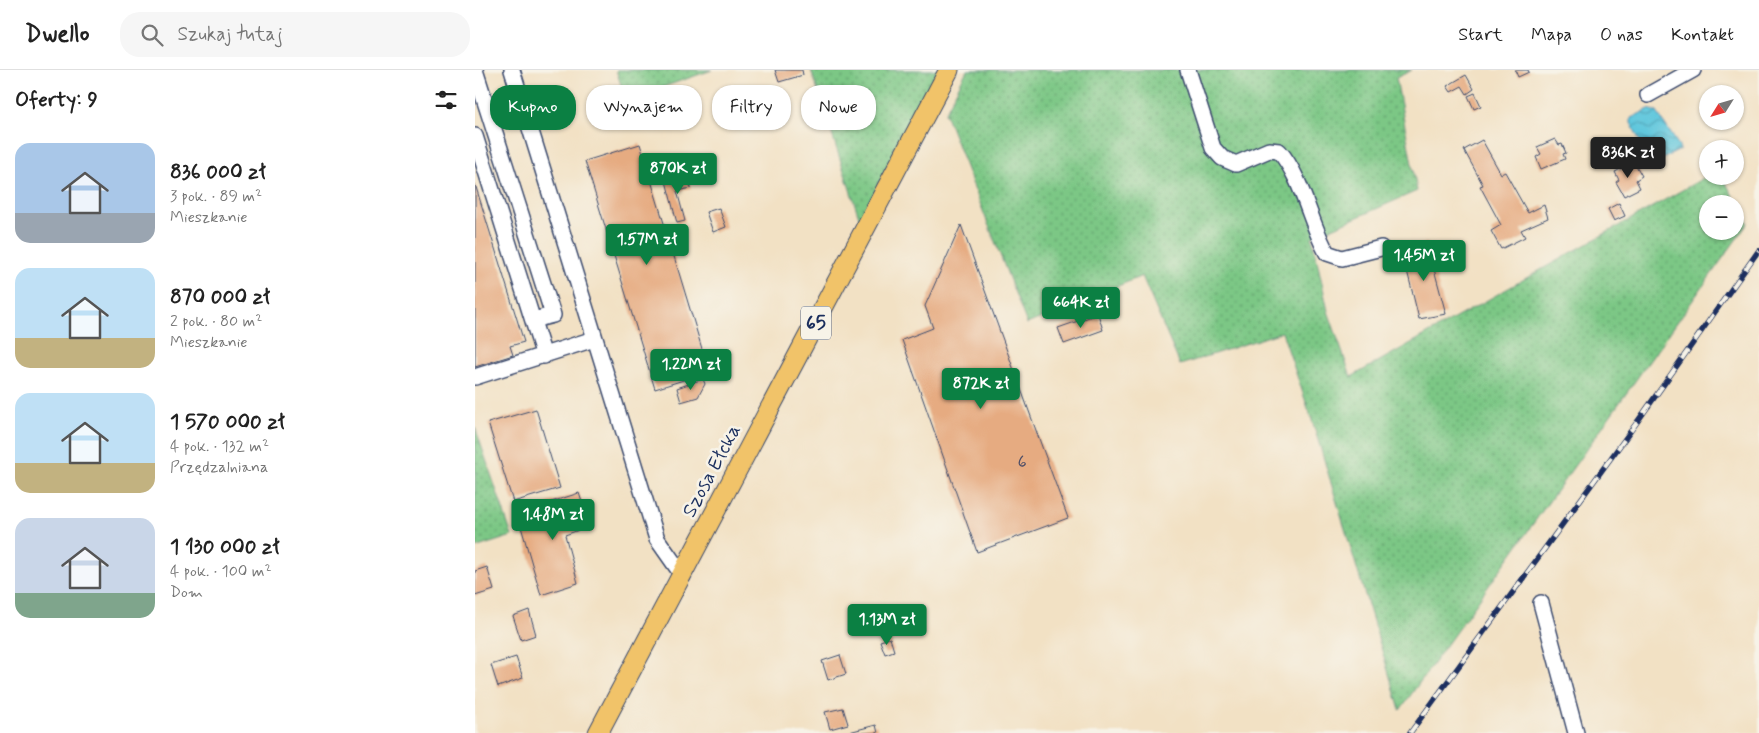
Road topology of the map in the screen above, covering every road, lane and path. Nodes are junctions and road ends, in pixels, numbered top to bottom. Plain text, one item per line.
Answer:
1 (475, 70) edge
2 (512, 70) edge
3 (949, 70) edge
4 (1188, 70) edge
5 (1693, 70) edge
6 (1648, 95) dead end
7 (475, 136) edge
8 (1381, 248) dead end
9 (533, 320) junction
10 (594, 339) junction
11 (544, 356) junction
12 (475, 377) edge
13 (683, 576) junction
14 (1541, 603) dead end
15 (598, 733) edge
16 (1577, 733) edge

1 - 9 street
2 - 10 street
3 - 13 main road, Szosa Ełcka / 65
4 - 8 street
5 - 6 street
7 - 9 street
9 - 11 street
10 - 11 street
10 - 13 street
11 - 12 street
13 - 15 main road, Szosa Ełcka / 65
14 - 16 street

